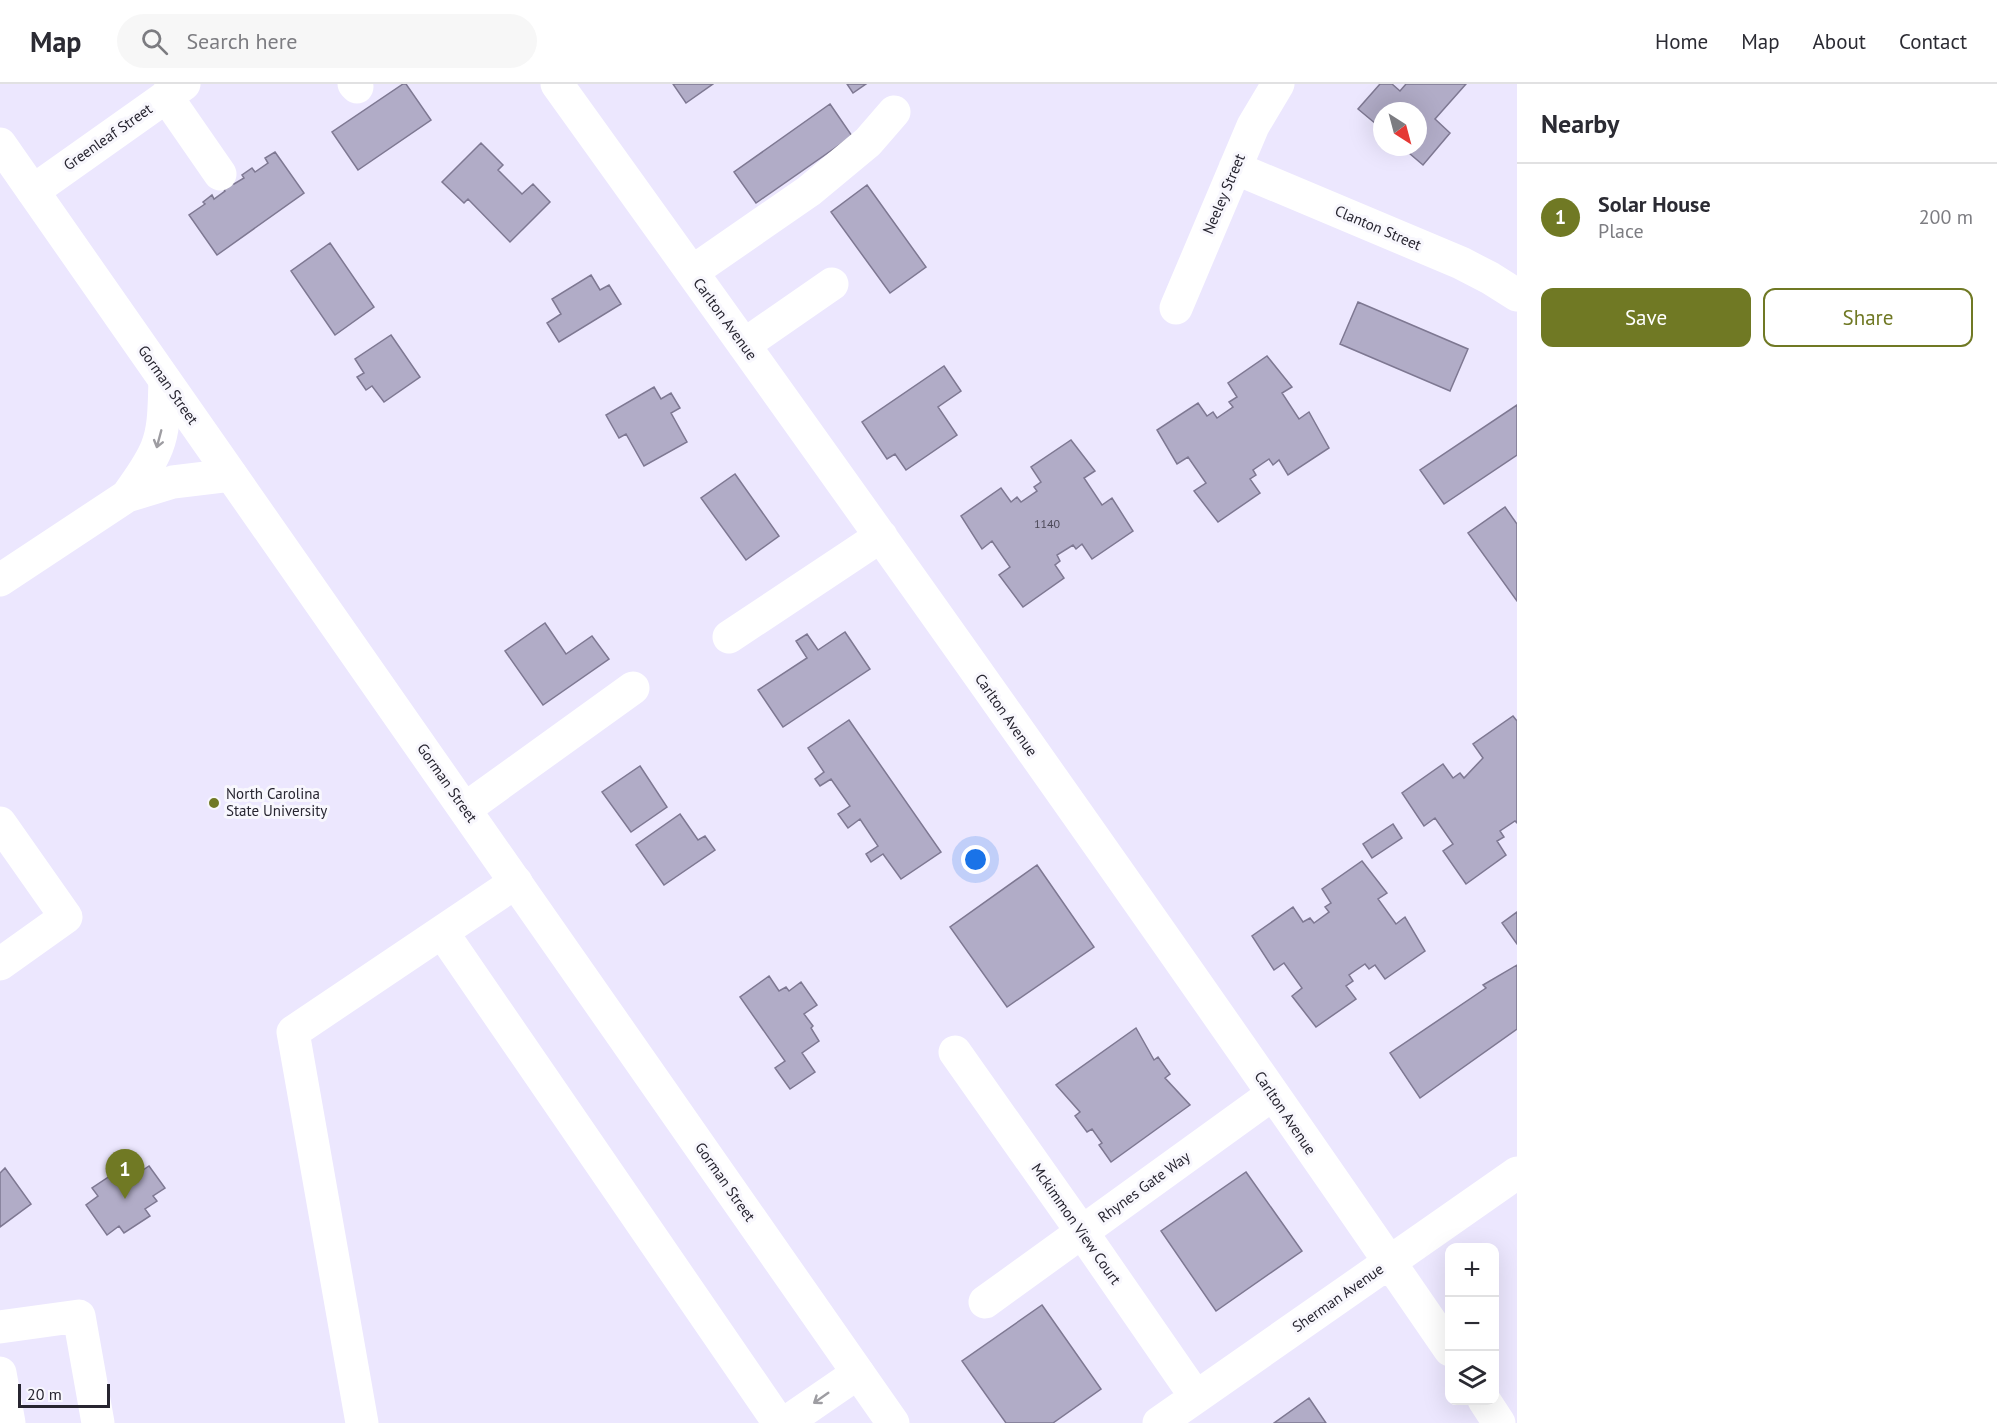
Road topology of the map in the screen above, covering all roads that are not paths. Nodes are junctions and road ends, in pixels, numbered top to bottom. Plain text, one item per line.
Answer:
1 (557, 84) edge
2 (1278, 84) edge
3 (175, 90) edge
4 (894, 112) dead end
5 (0, 144) edge
6 (1235, 168) junction
7 (220, 174) dead end
8 (33, 191) junction
9 (692, 272) junction
10 (832, 284) dead end
11 (1517, 295) edge
12 (1176, 308) dead end
13 (744, 345) junction
14 (165, 381) junction
15 (231, 475) junction
16 (127, 496) junction
17 (881, 536) junction
18 (0, 580) edge
19 (729, 636) dead end
20 (633, 688) dead end
21 (465, 809) junction
22 (0, 823) edge
23 (516, 882) junction
24 (442, 932) junction
25 (0, 964) edge
26 (955, 1052) dead end
27 (1273, 1094) junction
28 (1517, 1173) edge
29 (1082, 1232) junction
30 (1389, 1262) junction
31 (985, 1302) dead end
32 (0, 1327) edge
33 (1445, 1344) edge
34 (858, 1372) junction
35 (0, 1373) edge
36 (1196, 1397) junction
37 (1487, 1405) edge
38 (9, 1423) edge
39 (98, 1423) edge
40 (362, 1423) edge
41 (778, 1423) edge
42 (785, 1423) edge
43 (893, 1423) edge
44 (1159, 1423) edge
45 (1499, 1423) edge

1 - 9 street, Carlton Avenue
2 - 6 street, Neeley Street
3 - 7 street
3 - 8 street, Greenleaf Street
4 - 9 street
5 - 8 street, Gorman Street
6 - 11 street, Clanton Street
6 - 12 street, Neeley Street
8 - 14 street, Gorman Street
9 - 13 street, Carlton Avenue
10 - 13 street
13 - 17 street, Carlton Avenue
14 - 15 street, Gorman Street
14 -> 16 street
15 - 16 street
15 - 21 street, Gorman Street
16 - 18 street
17 - 19 street
17 - 27 street, Carlton Avenue
20 - 21 street
21 - 23 street, Gorman Street
22 - 25 street
23 - 24 street
23 - 34 street, Gorman Street
24 - 40 street
24 - 41 street
26 - 29 street, Mckimmon View Court
27 - 29 street, Rhynes Gate Way
27 - 30 street, Carlton Avenue
28 - 30 street, Sherman Avenue
29 - 31 street, Rhynes Gate Way
29 - 36 street, Mckimmon View Court
30 - 33 street, Carlton Avenue
30 - 36 street, Sherman Avenue
32 - 39 street
34 -> 42 street
34 - 43 street, Gorman Street
35 - 38 street
36 - 44 street, Sherman Avenue
37 - 45 street

